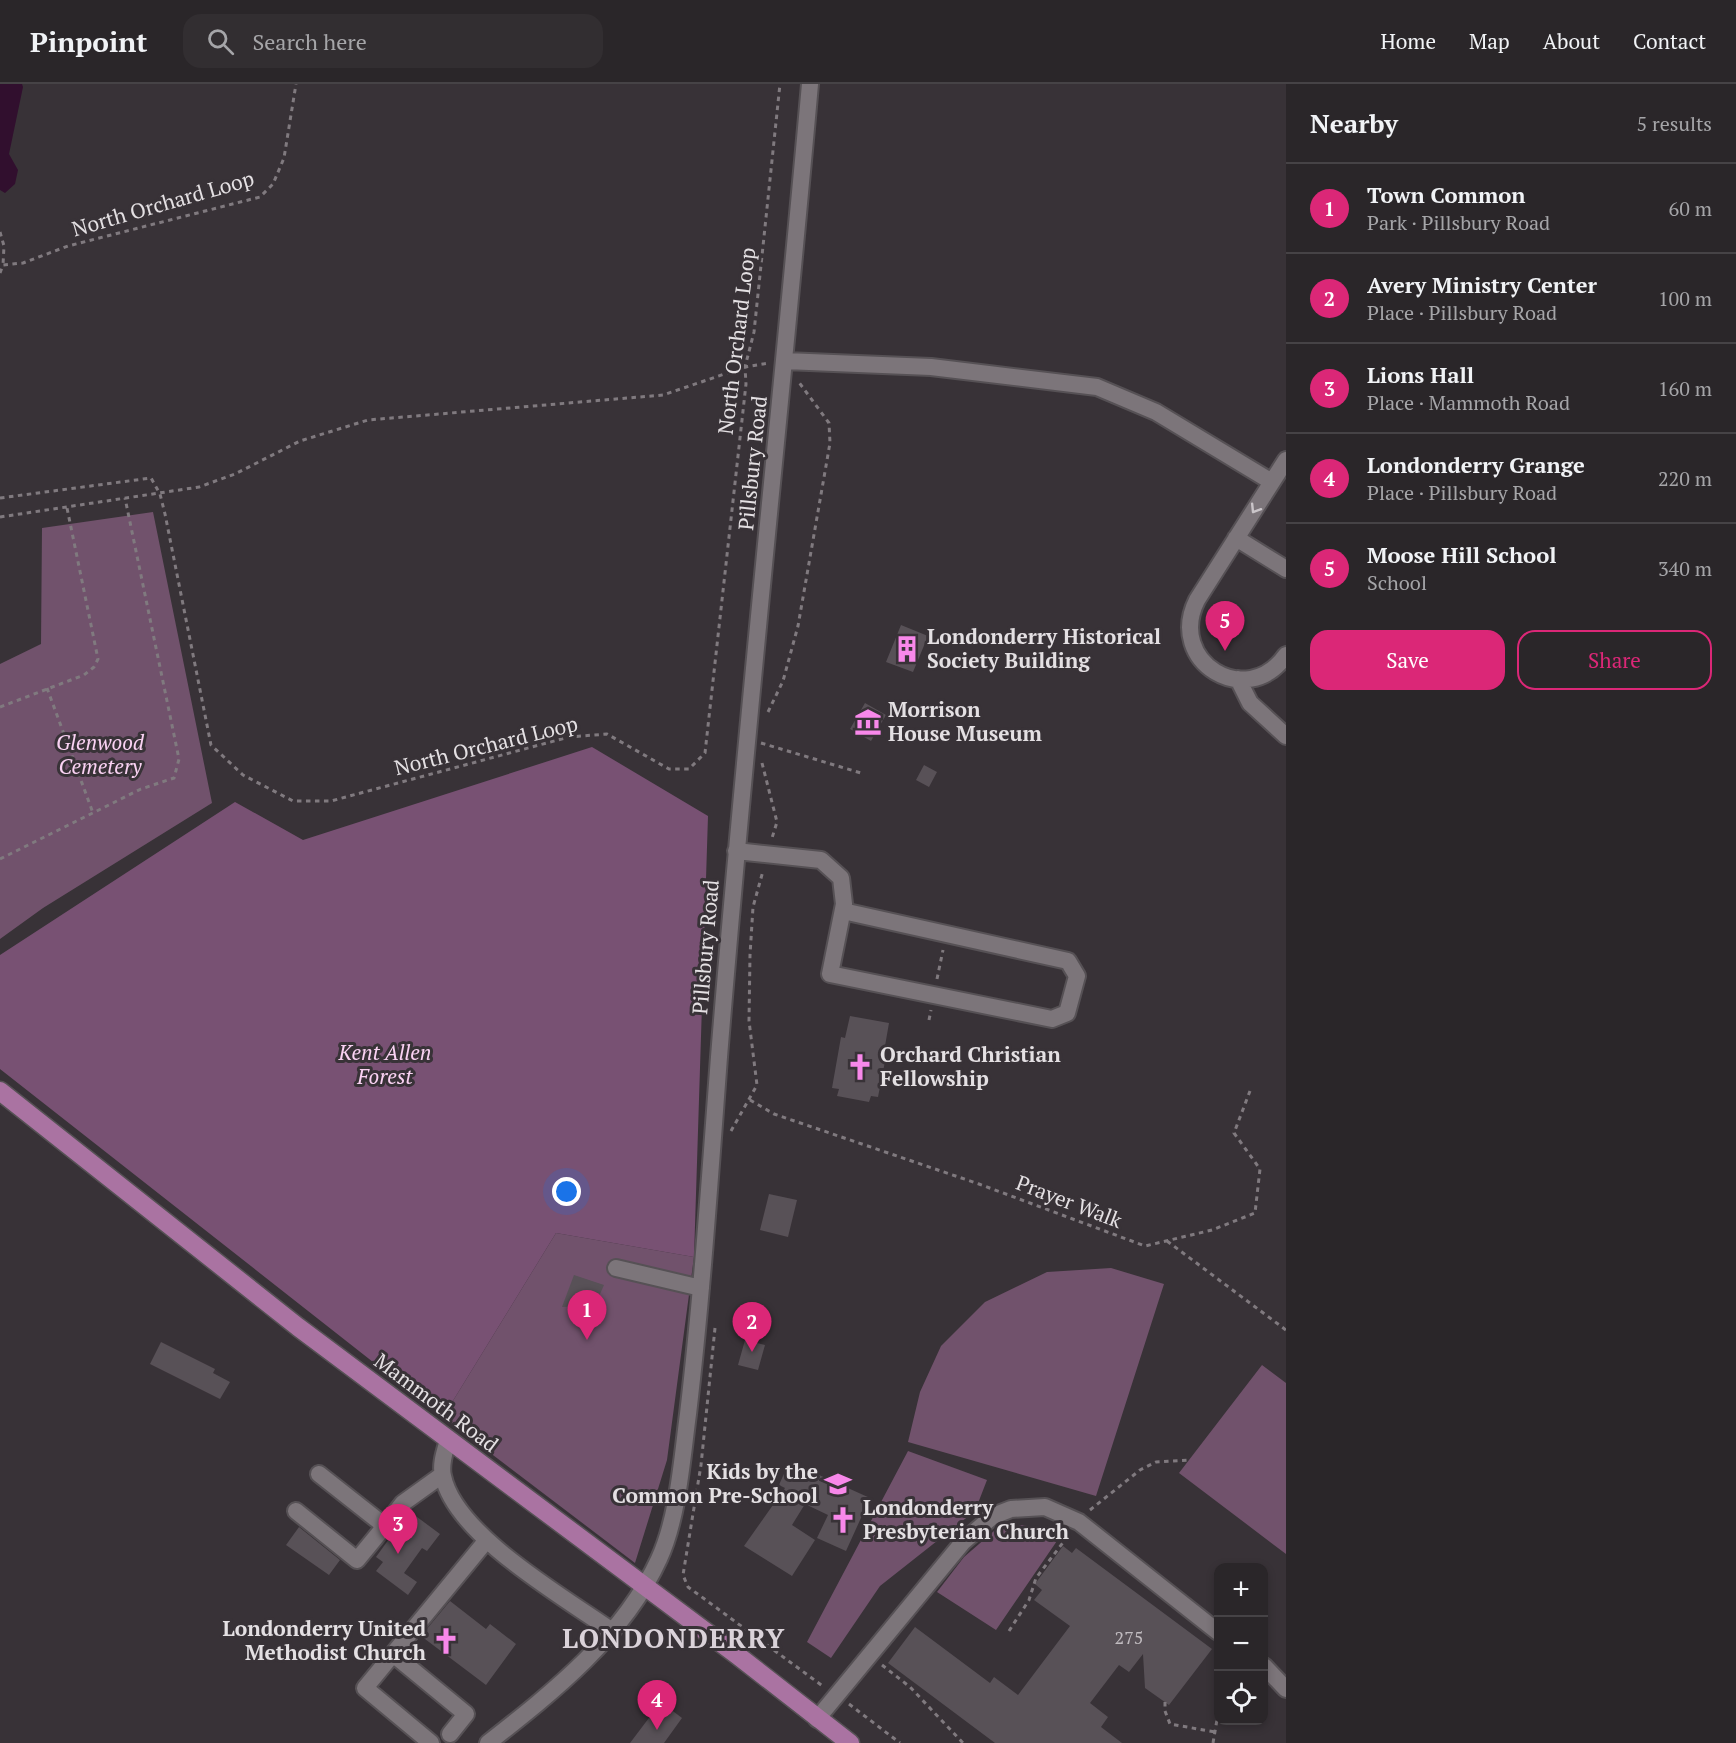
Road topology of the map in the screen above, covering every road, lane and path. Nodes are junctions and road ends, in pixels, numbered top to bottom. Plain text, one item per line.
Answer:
1 (297, 84) edge
2 (780, 84) edge
3 (810, 84) edge
4 (0, 232) edge
5 (3, 265) junction
6 (0, 273) edge
7 (785, 361) junction
8 (745, 367) junction
9 (1286, 460) edge
10 (1272, 482) junction
11 (160, 494) junction
12 (0, 498) edge
13 (125, 498) junction
14 (67, 507) junction
15 (0, 517) edge
16 (1236, 538) junction
17 (1286, 569) edge
18 (1286, 655) edge
19 (1238, 679) junction
20 (47, 688) junction
21 (0, 707) edge
22 (766, 723) dead end
23 (765, 733) dead end
24 (1286, 736) edge
25 (755, 743) junction
26 (762, 752) dead end
27 (761, 761) dead end
28 (861, 773) dead end
29 (93, 813) junction
30 (736, 851) junction
31 (768, 854) junction
32 (0, 860) edge
33 (843, 911) junction
34 (946, 934) junction
35 (936, 986) dead end
36 (0, 1091) edge
37 (1250, 1091) dead end
38 (750, 1100) junction
39 (729, 1138) dead end
40 (1166, 1241) junction
41 (616, 1268) dead end
42 (701, 1288) junction
43 (716, 1323) dead end
44 (1286, 1330) edge
45 (448, 1440) junction
46 (1189, 1460) dead end
47 (319, 1474) dead end
48 (442, 1475) junction
49 (296, 1511) dead end
50 (1079, 1522) junction
51 (385, 1526) junction
52 (486, 1541) junction
53 (643, 1587) junction
54 (1214, 1629) edge
55 (612, 1631) junction
56 (1009, 1631) dead end
57 (393, 1654) junction
58 (868, 1656) junction
59 (1268, 1671) edge
60 (1286, 1689) edge
61 (836, 1694) junction
62 (1165, 1702) dead end
63 (817, 1719) junction
64 (1216, 1725) edge
65 (1215, 1732) junction
66 (451, 1740) edge
67 (432, 1743) edge
68 (488, 1743) edge
69 (850, 1743) edge
70 (900, 1743) edge
71 (963, 1743) edge
72 (1214, 1743) edge

1 - 5 path, North Orchard Loop
2 - 8 path, North Orchard Loop
3 - 7 street, Pillsbury Road
4 - 5 path
5 - 6 path
7 - 8 path
7 - 10 street
7 - 22 path
7 - 25 street, Pillsbury Road
8 - 11 path
8 - 11 path, North Orchard Loop
9 - 10 street
10 -> 16 street
11 - 12 path
11 - 13 path
13 - 14 path
13 - 29 path
14 - 15 path
14 - 20 path
16 - 17 street
16 - 19 street
18 - 19 street
19 - 24 street
20 - 21 path
20 - 29 path
23 - 25 path
25 - 26 path
25 - 28 path
25 - 30 street, Pillsbury Road
27 - 31 path
29 - 32 path
30 - 31 street
30 - 42 street, Pillsbury Road
31 - 33 street
31 - 38 path
33 - 34 street
33 - 34 street
34 - 35 path
36 - 45 main road, Mammoth Road
37 - 40 path, Prayer Walk
38 - 39 path
38 - 40 path, Prayer Walk
40 - 44 path
41 - 42 street
42 - 53 street, Pillsbury Road
43 - 61 path
45 - 48 street
45 - 53 main road, Mammoth Road
46 - 50 path
47 - 51 street
48 - 51 street
48 - 52 street
49 - 51 street
50 - 54 street
50 - 56 path
50 - 58 street
52 - 55 street
52 - 57 street
53 - 55 street, Pillsbury Road
53 - 63 main road, Mammoth Road
55 - 68 street, Pillsbury Road
57 - 66 street
57 - 67 street
58 - 61 street
58 - 71 path
59 - 60 street
61 - 63 street
61 - 70 path
62 - 65 path
63 - 69 main road, Mammoth Road
64 - 65 path
65 - 72 path

